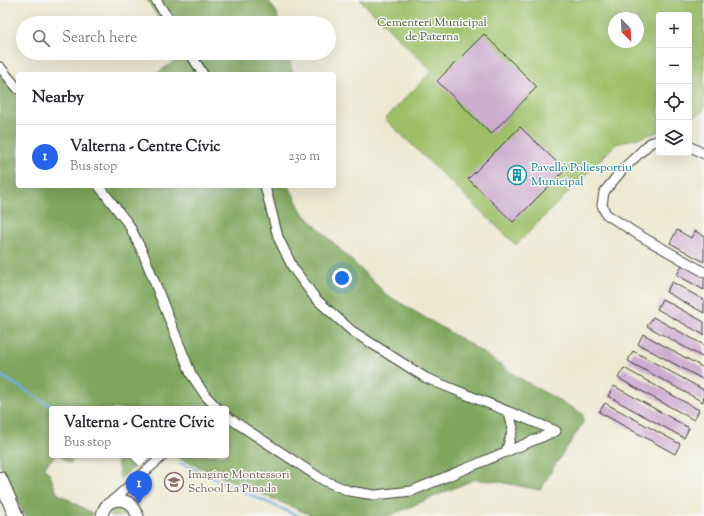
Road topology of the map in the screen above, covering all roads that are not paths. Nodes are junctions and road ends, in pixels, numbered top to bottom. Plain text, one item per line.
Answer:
1 (156, 0) edge
2 (166, 16) edge
3 (194, 60) edge
4 (0, 67) edge
5 (202, 72) edge
6 (16, 87) edge
7 (656, 141) edge
8 (692, 148) edge
9 (704, 154) edge
10 (100, 188) edge
11 (266, 188) edge
12 (704, 272) edge
13 (215, 406) edge
14 (509, 413) junction
15 (229, 418) edge
16 (506, 452) junction
17 (160, 458) edge
18 (0, 479) edge
19 (132, 482) junction
20 (113, 500) junction
21 (128, 501) junction
22 (16, 516) edge
23 (102, 516) edge
24 (138, 516) edge

1 - 2 street
3 - 5 street
4 - 6 street
7 - 12 street
8 - 9 street
10 - 13 street
11 - 14 street
14 - 16 street
14 - 16 street
15 - 16 street
17 - 19 street
18 - 22 highway
19 - 20 street
19 - 21 street
20 - 21 street
20 - 23 street
21 - 24 street

